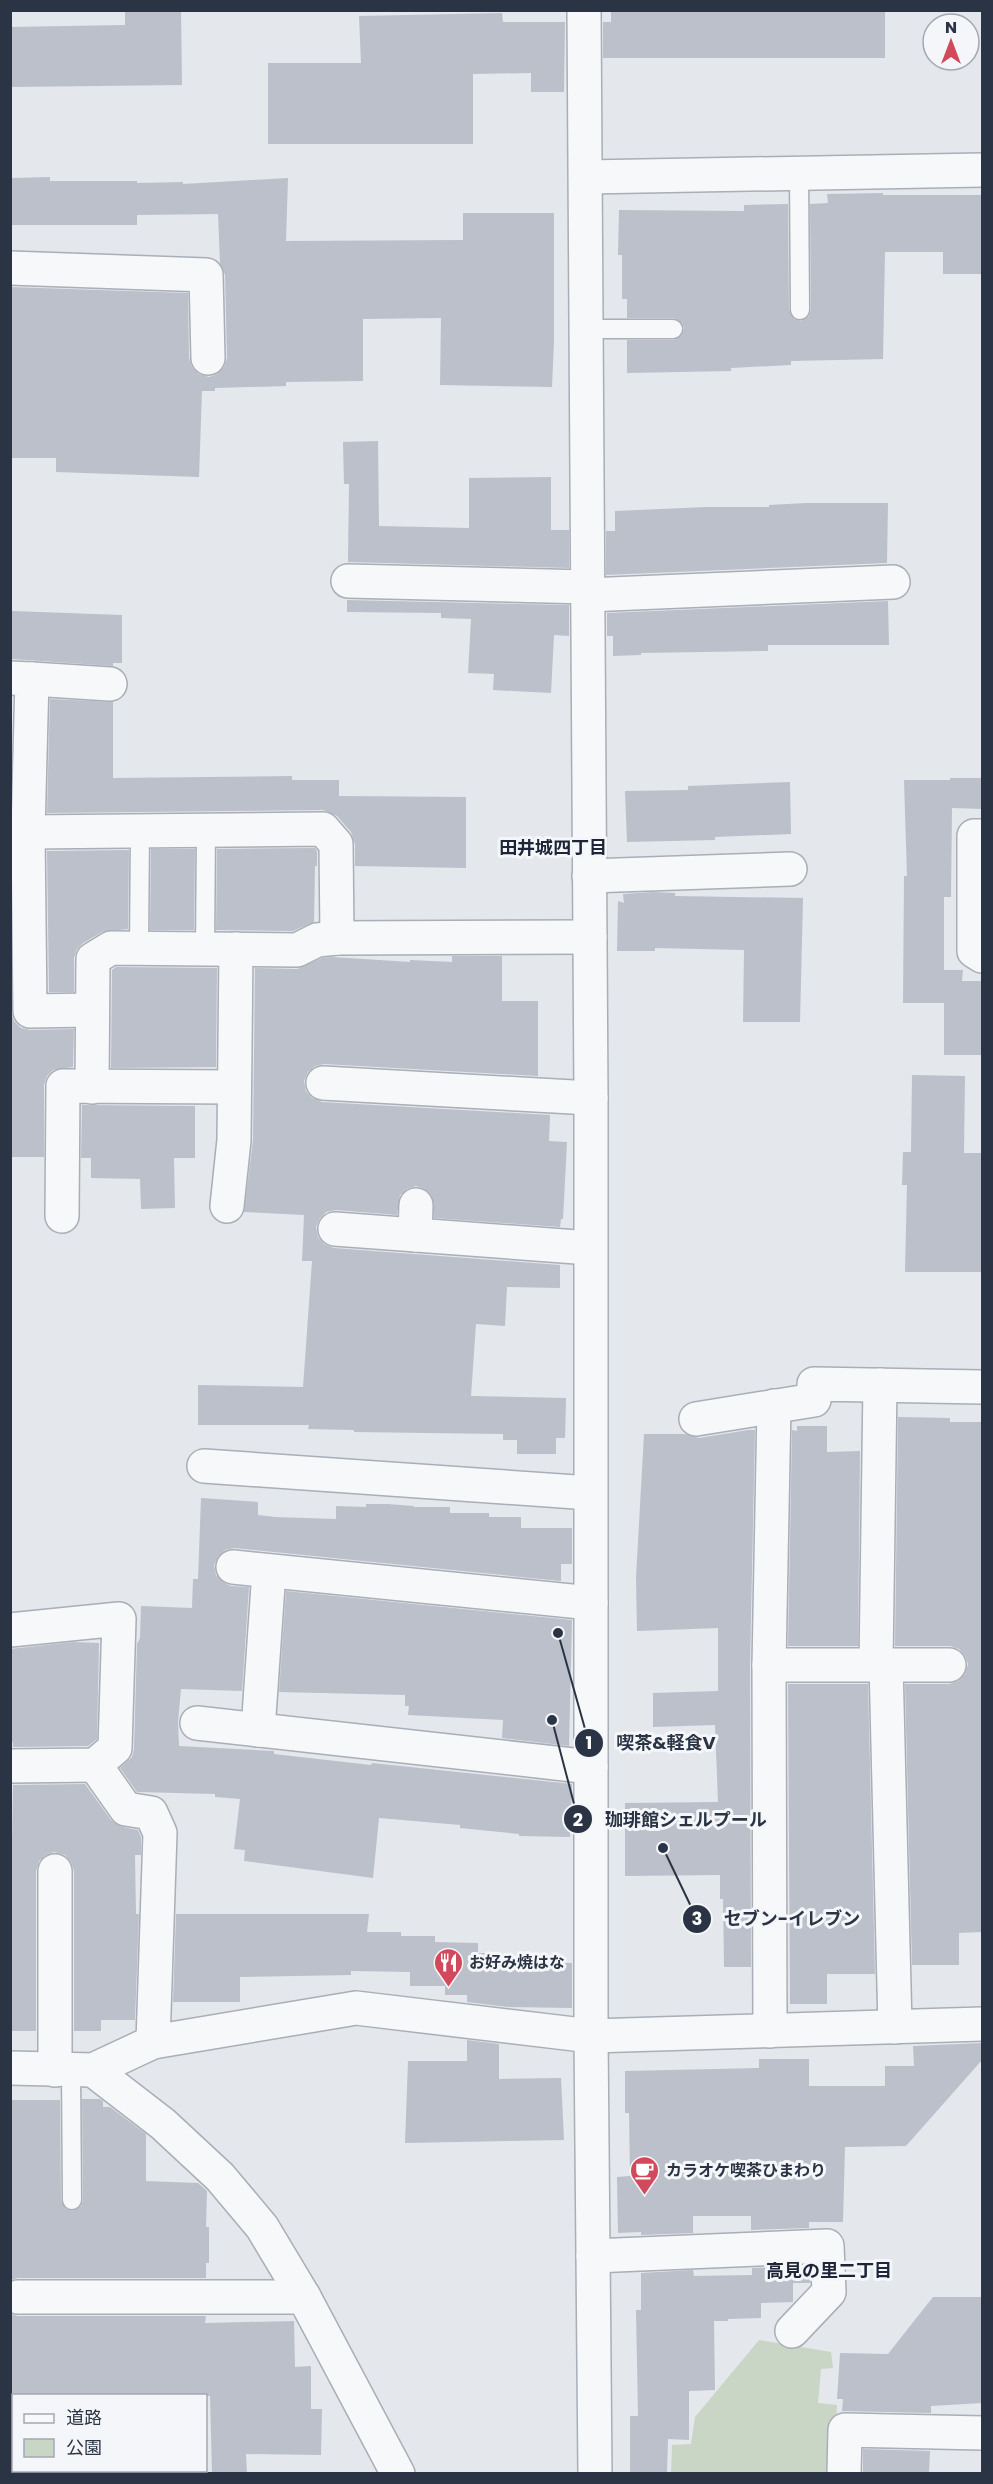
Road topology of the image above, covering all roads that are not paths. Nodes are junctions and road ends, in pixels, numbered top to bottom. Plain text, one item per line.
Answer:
1 (584, 10) edge
2 (982, 170) edge
3 (799, 173) junction
4 (586, 177) junction
5 (10, 268) edge
6 (800, 310) dead end
7 (585, 329) junction
8 (673, 329) dead end
9 (208, 358) dead end
10 (348, 581) dead end
11 (893, 582) dead end
12 (587, 591) junction
13 (21, 678) edge
14 (110, 684) dead end
15 (206, 830) junction
16 (140, 831) junction
17 (28, 832) junction
18 (982, 836) edge
19 (790, 869) dead end
20 (589, 876) junction
21 (590, 937) junction
22 (337, 938) junction
23 (139, 948) junction
24 (221, 949) junction
25 (982, 956) edge
26 (92, 1010) junction
27 (323, 1083) dead end
28 (92, 1087) junction
29 (234, 1087) junction
30 (591, 1098) junction
31 (227, 1206) dead end
32 (63, 1216) dead end
33 (335, 1229) dead end
34 (590, 1248) junction
35 (880, 1386) junction
36 (982, 1387) edge
37 (774, 1406) junction
38 (696, 1419) dead end
39 (204, 1466) dead end
40 (590, 1493) junction
41 (233, 1567) dead end
42 (269, 1571) junction
43 (591, 1603) junction
44 (10, 1630) edge
45 (881, 1664) junction
46 (769, 1665) junction
47 (949, 1665) dead end
48 (197, 1723) dead end
49 (258, 1730) junction
50 (95, 1765) junction
51 (10, 1766) edge
52 (591, 1767) junction
53 (55, 1871) dead end
54 (982, 2024) edge
55 (895, 2027) junction
56 (770, 2031) junction
57 (591, 2036) junction
58 (153, 2042) junction
59 (10, 2068) edge
60 (73, 2070) junction
61 (72, 2200) dead end
62 (593, 2256) junction
63 (18, 2297) dead end
64 (304, 2297) junction
65 (792, 2331) dead end
66 (982, 2433) edge
67 (398, 2474) edge
68 (595, 2474) edge
69 (844, 2474) edge

1 - 4 street
2 - 3 street
3 - 4 street
3 - 6 lane
4 - 7 street
5 - 9 street
7 - 8 lane
7 - 12 street
10 - 12 street
11 - 12 street
12 - 20 street
13 - 14 street
13 - 17 street
15 - 16 street
15 - 22 street
15 - 24 lane
16 - 17 street
16 - 23 lane
17 - 26 street
18 - 25 street
19 - 20 street
20 - 21 street
21 - 22 street
21 - 30 street
22 - 24 street
23 - 24 street
23 - 26 street
24 - 29 street
26 - 28 street
27 - 30 street
28 - 29 street
28 - 32 street
29 - 31 street
30 - 34 street
33 - 34 street
34 - 40 street
35 - 36 street
35 - 37 street
35 - 45 street
37 - 38 street
37 - 46 street
39 - 40 street
40 - 43 street
41 - 42 street
42 - 43 street
42 - 49 street
43 - 52 street
44 - 50 street
45 - 46 street
45 - 47 street
45 - 55 street
46 - 56 street
48 - 49 street
49 - 52 street
50 - 51 street
50 - 58 street
52 - 57 street
53 - 60 street
54 - 55 street
55 - 56 street
56 - 57 street
57 - 58 street
57 - 62 street
58 - 60 street
59 - 60 street
60 - 61 lane
60 - 64 street
62 - 65 street
62 - 68 street
63 - 64 street
64 - 67 street
66 - 69 street

